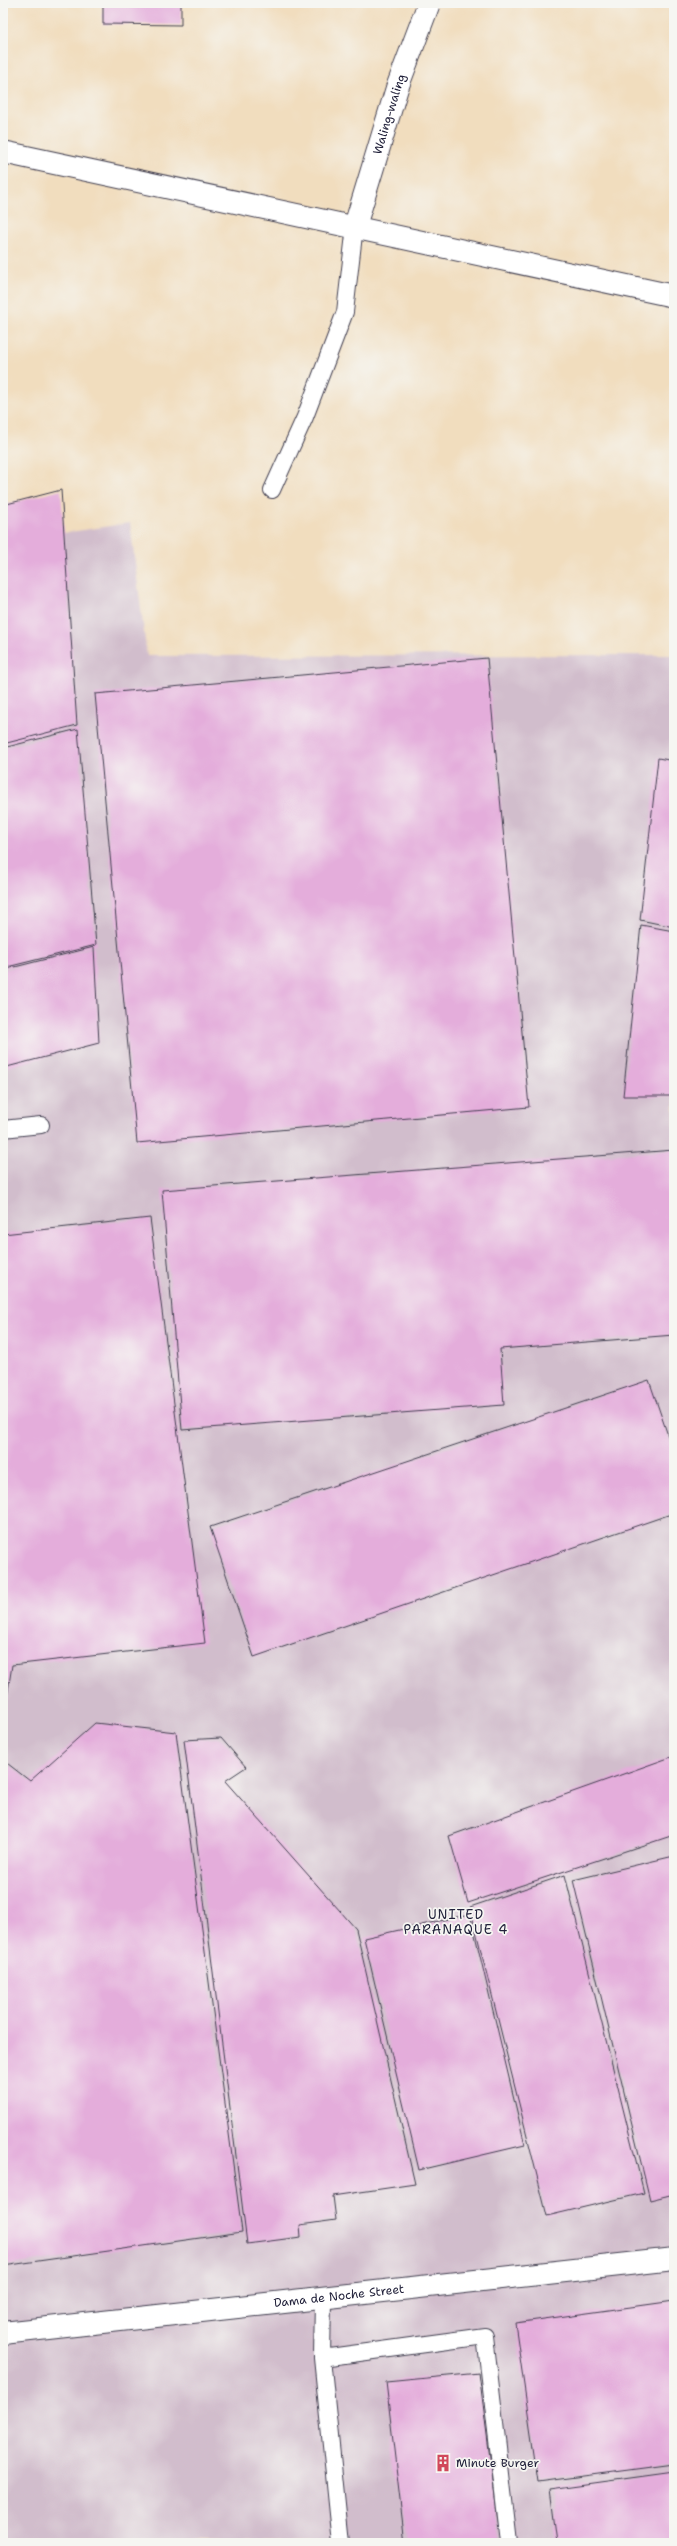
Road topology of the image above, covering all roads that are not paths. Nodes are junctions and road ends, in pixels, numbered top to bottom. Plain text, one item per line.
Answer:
1 (430, 3) edge
2 (3, 152) edge
3 (355, 226) junction
4 (669, 295) dead end
5 (272, 490) dead end
6 (41, 1125) dead end
7 (3, 1129) edge
8 (674, 2259) edge
9 (323, 2299) junction
10 (3, 2333) edge
11 (322, 2358) junction
12 (341, 2543) edge
13 (509, 2543) edge

1 - 3 street, Waling-waling
2 - 3 street
3 - 4 street
3 - 5 lane
6 - 7 lane
8 - 9 street, Dama de Noche Street
9 - 10 street, Dama de Noche Street
9 - 11 lane
11 - 12 lane
11 - 13 lane

